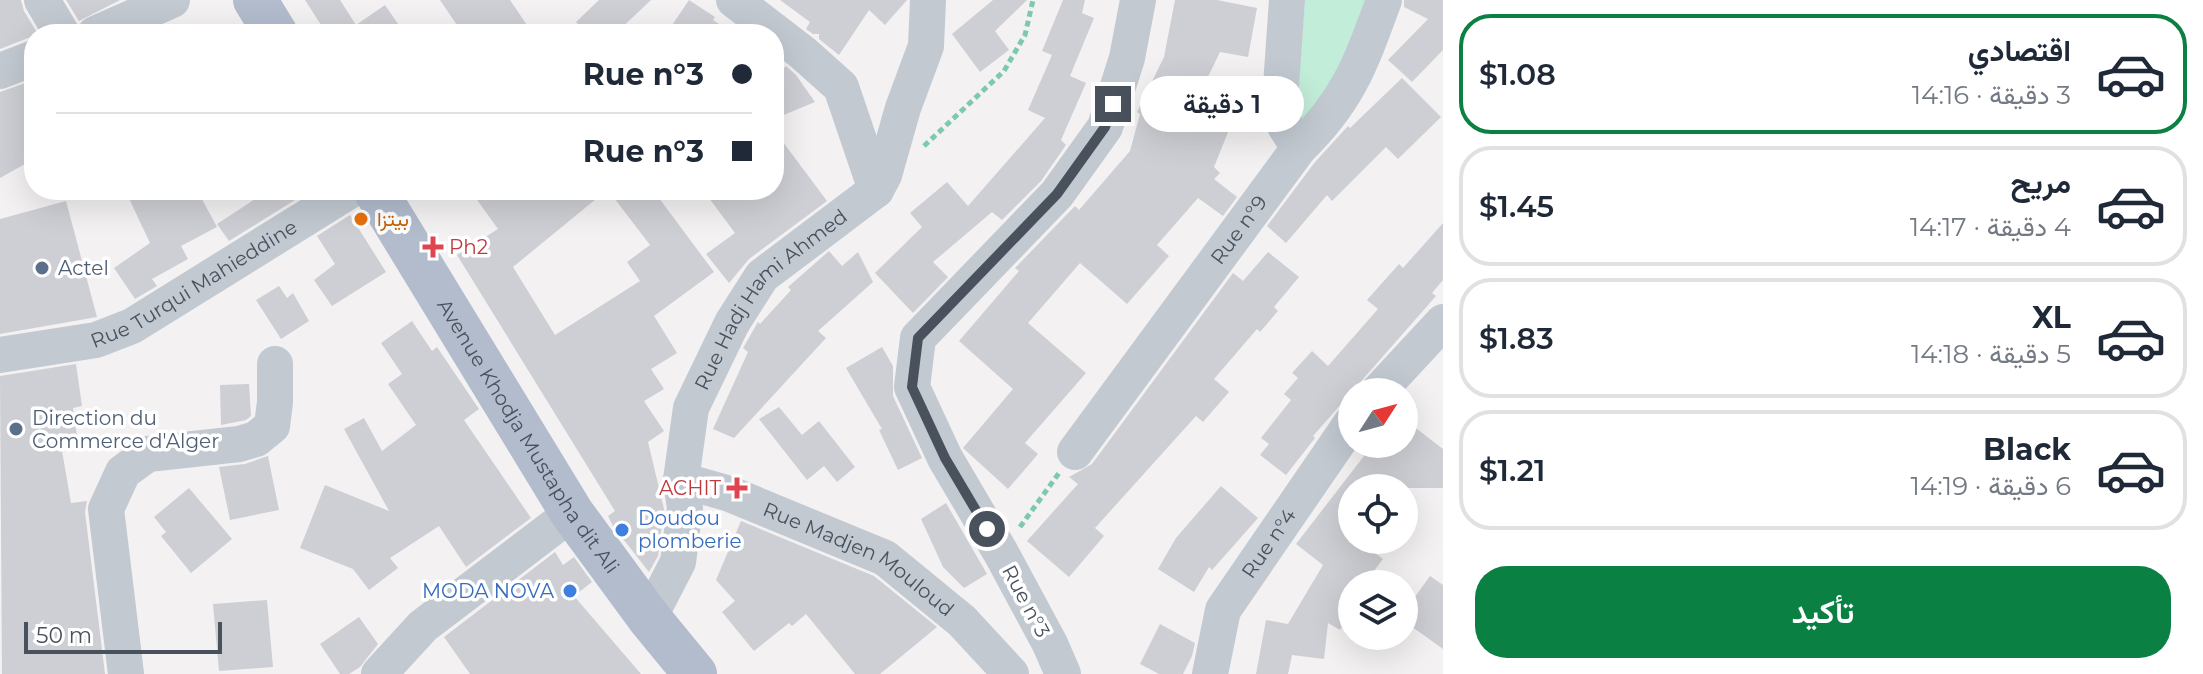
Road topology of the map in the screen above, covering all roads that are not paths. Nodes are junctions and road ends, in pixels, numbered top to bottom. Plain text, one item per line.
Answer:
1 (42, 0) edge
2 (172, 0) edge
3 (255, 0) edge
4 (734, 0) edge
5 (928, 0) edge
6 (1138, 0) edge
7 (1287, 0) edge
8 (1384, 0) edge
9 (56, 24) edge
10 (118, 24) edge
11 (270, 24) edge
12 (765, 24) edge
13 (784, 38) edge
14 (24, 62) edge
15 (0, 71) edge
16 (1299, 148) junction
17 (876, 190) junction
18 (335, 200) edge
19 (381, 200) edge
20 (1443, 322) edge
21 (0, 355) edge
22 (275, 364) dead end
23 (1391, 378) edge
24 (1338, 442) edge
25 (1075, 452) road end
26 (681, 480) junction
27 (572, 513) junction
28 (649, 618) junction
29 (126, 674) edge
30 (379, 674) edge
31 (695, 674) edge
32 (1011, 674) edge
33 (1063, 674) edge
34 (1210, 674) edge

1 - 9 street
2 - 10 street
3 - 11 main road
4 - 12 street
5 - 17 street
6 - 33 street, Rue n°3
7 - 16 street
8 - 16 street, Rue n°9
13 - 17 street
14 - 15 street
16 - 25 street, Rue n°9
17 - 26 street, Rue Hadj Hami Ahmed
18 - 21 street, Rue Turqui Mahieddine
19 - 27 main road, Avenue Khodja Mustapha dit Ali
20 - 23 street
22 - 29 street
24 - 34 street, Rue n°4
26 - 28 street, Rue Hadj Hami Ahmed
26 - 32 street, Rue Madjen Mouloud
27 - 28 main road, Avenue Khodja Mustapha dit Ali
27 - 30 street
28 - 31 main road, Avenue Khodja Mustapha dit Ali

